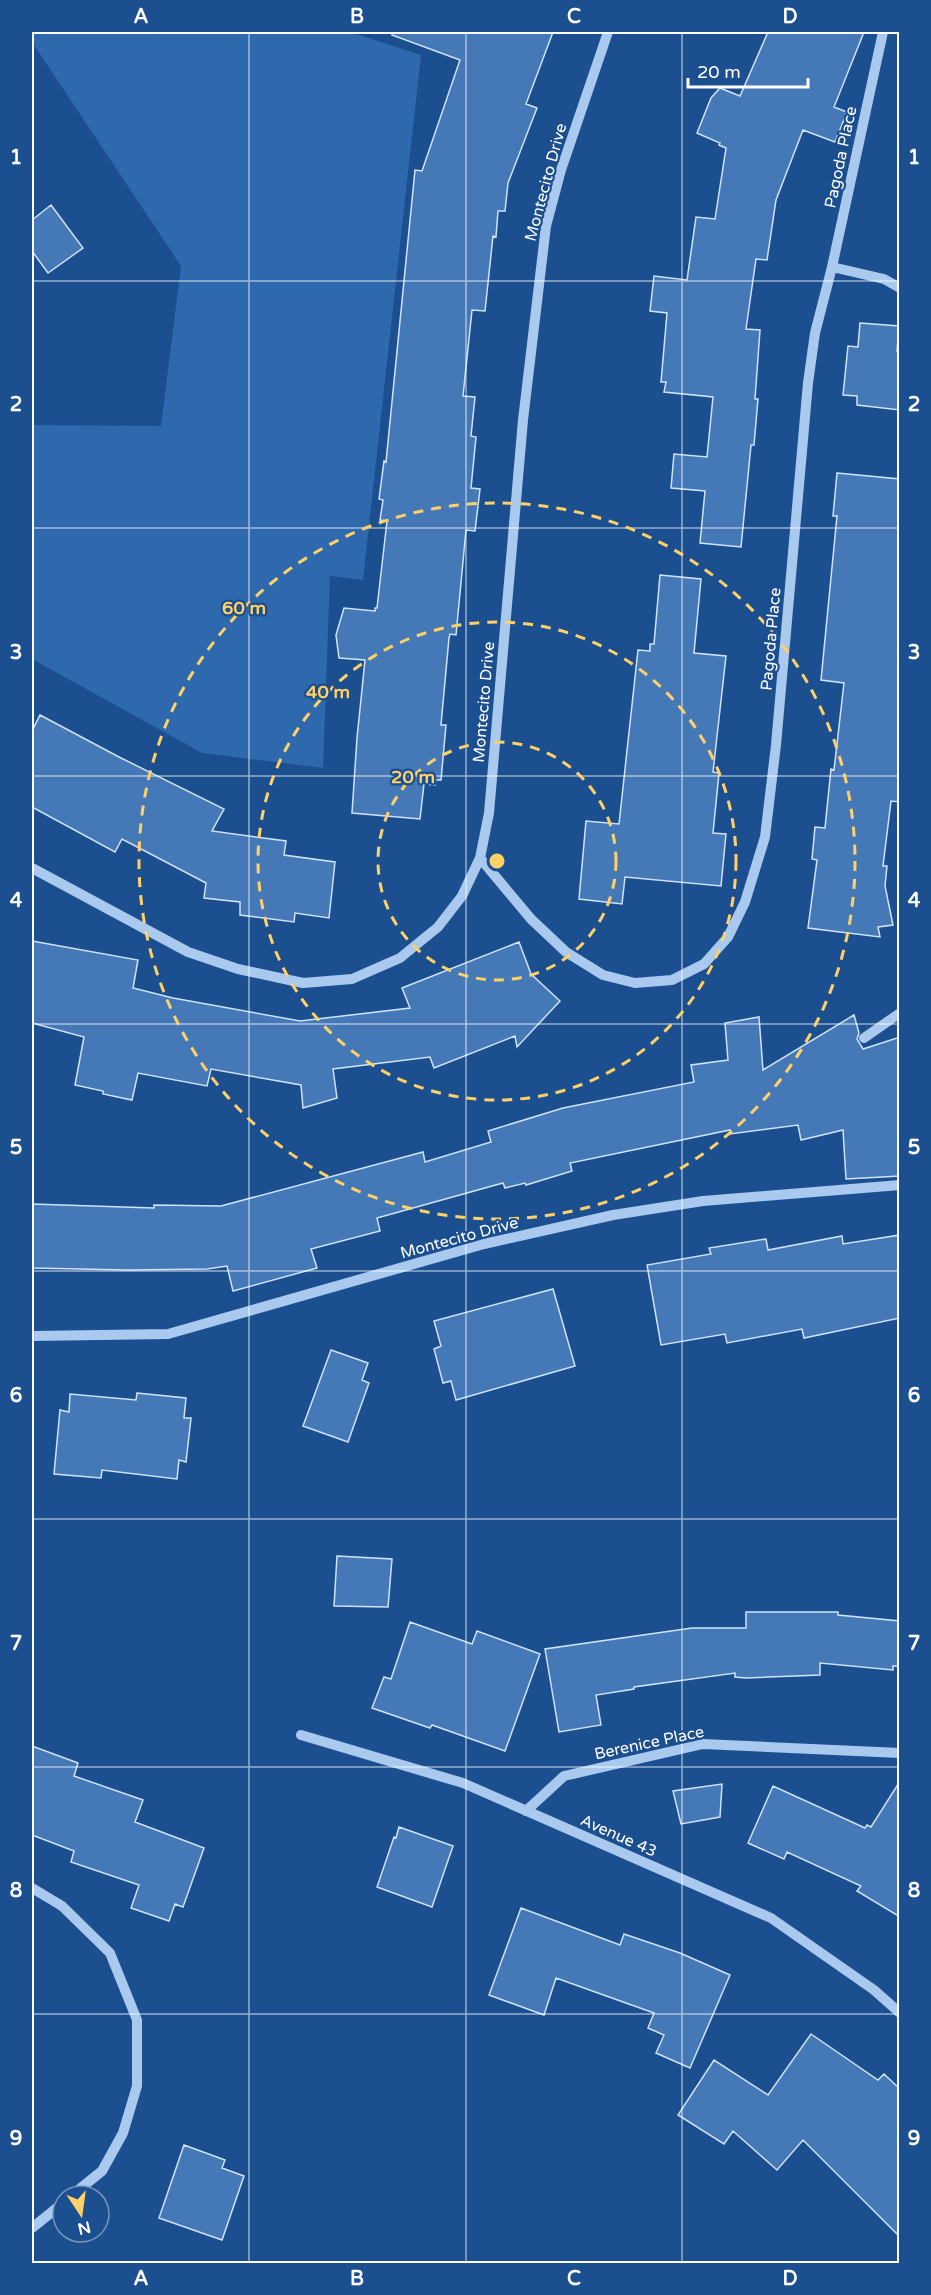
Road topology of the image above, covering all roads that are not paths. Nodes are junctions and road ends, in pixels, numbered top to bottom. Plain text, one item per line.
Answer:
1 (608, 32) edge
2 (883, 32) edge
3 (832, 267) junction
4 (900, 288) edge
5 (480, 858) junction
6 (32, 868) edge
7 (900, 1013) edge
8 (864, 1038) dead end
9 (900, 1185) edge
10 (32, 1336) edge
11 (301, 1735) dead end
12 (900, 1753) edge
13 (526, 1811) junction
14 (32, 1888) edge
15 (900, 2013) edge
16 (86, 2184) edge
17 (51, 2212) edge
18 (32, 2228) edge

1 - 5 street, Montecito Drive
2 - 3 street, Pagoda Place
3 - 4 street
3 - 5 street, Pagoda Place
5 - 6 street, Montecito Drive
7 - 8 street
9 - 10 street, Montecito Drive
11 - 13 street, Avenue 43
12 - 13 street, Berenice Place
13 - 15 street, Avenue 43
14 - 16 street
17 - 18 street

